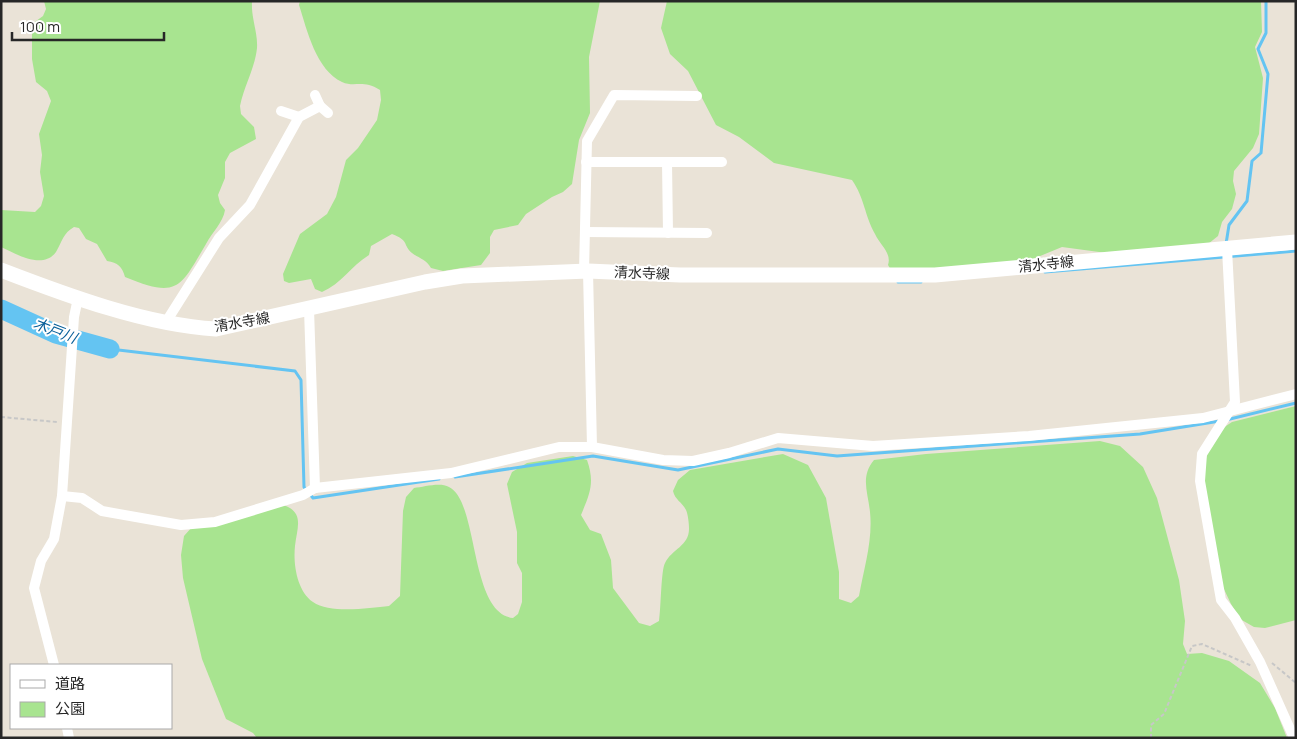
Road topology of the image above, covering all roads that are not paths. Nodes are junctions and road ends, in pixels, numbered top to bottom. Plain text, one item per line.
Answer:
1 (315, 94) dead end
2 (697, 96) dead end
3 (320, 106) junction
4 (281, 111) dead end
5 (328, 113) dead end
6 (299, 117) junction
7 (586, 162) junction
8 (667, 162) junction
9 (722, 162) dead end
10 (585, 232) junction
11 (668, 233) junction
12 (707, 233) dead end
13 (1296, 242) edge
14 (1227, 249) junction
15 (1, 270) edge
16 (586, 272) junction
17 (78, 298) junction
18 (308, 309) junction
19 (166, 322) junction
20 (1296, 394) edge
21 (1227, 412) junction
22 (592, 447) junction
23 (315, 488) junction
24 (62, 496) junction
25 (54, 664) edge
26 (1294, 738) edge

1 - 3 street
2 - 7 street
3 - 5 street
3 - 6 street
4 - 6 street
6 - 19 street
7 - 8 street
7 - 10 street
8 - 9 street
8 - 11 street
10 - 11 street
10 - 16 street
11 - 12 street
13 - 14 main road, 清水寺線
14 - 16 main road, 清水寺線
14 - 21 street
15 - 17 main road, 清水寺線
16 - 18 main road, 清水寺線
16 - 22 street
17 - 19 main road, 清水寺線
17 - 24 street
18 - 19 main road, 清水寺線
18 - 23 street
20 - 21 street
21 - 22 street
21 - 26 street
22 - 23 street
23 - 24 street
24 - 25 street

